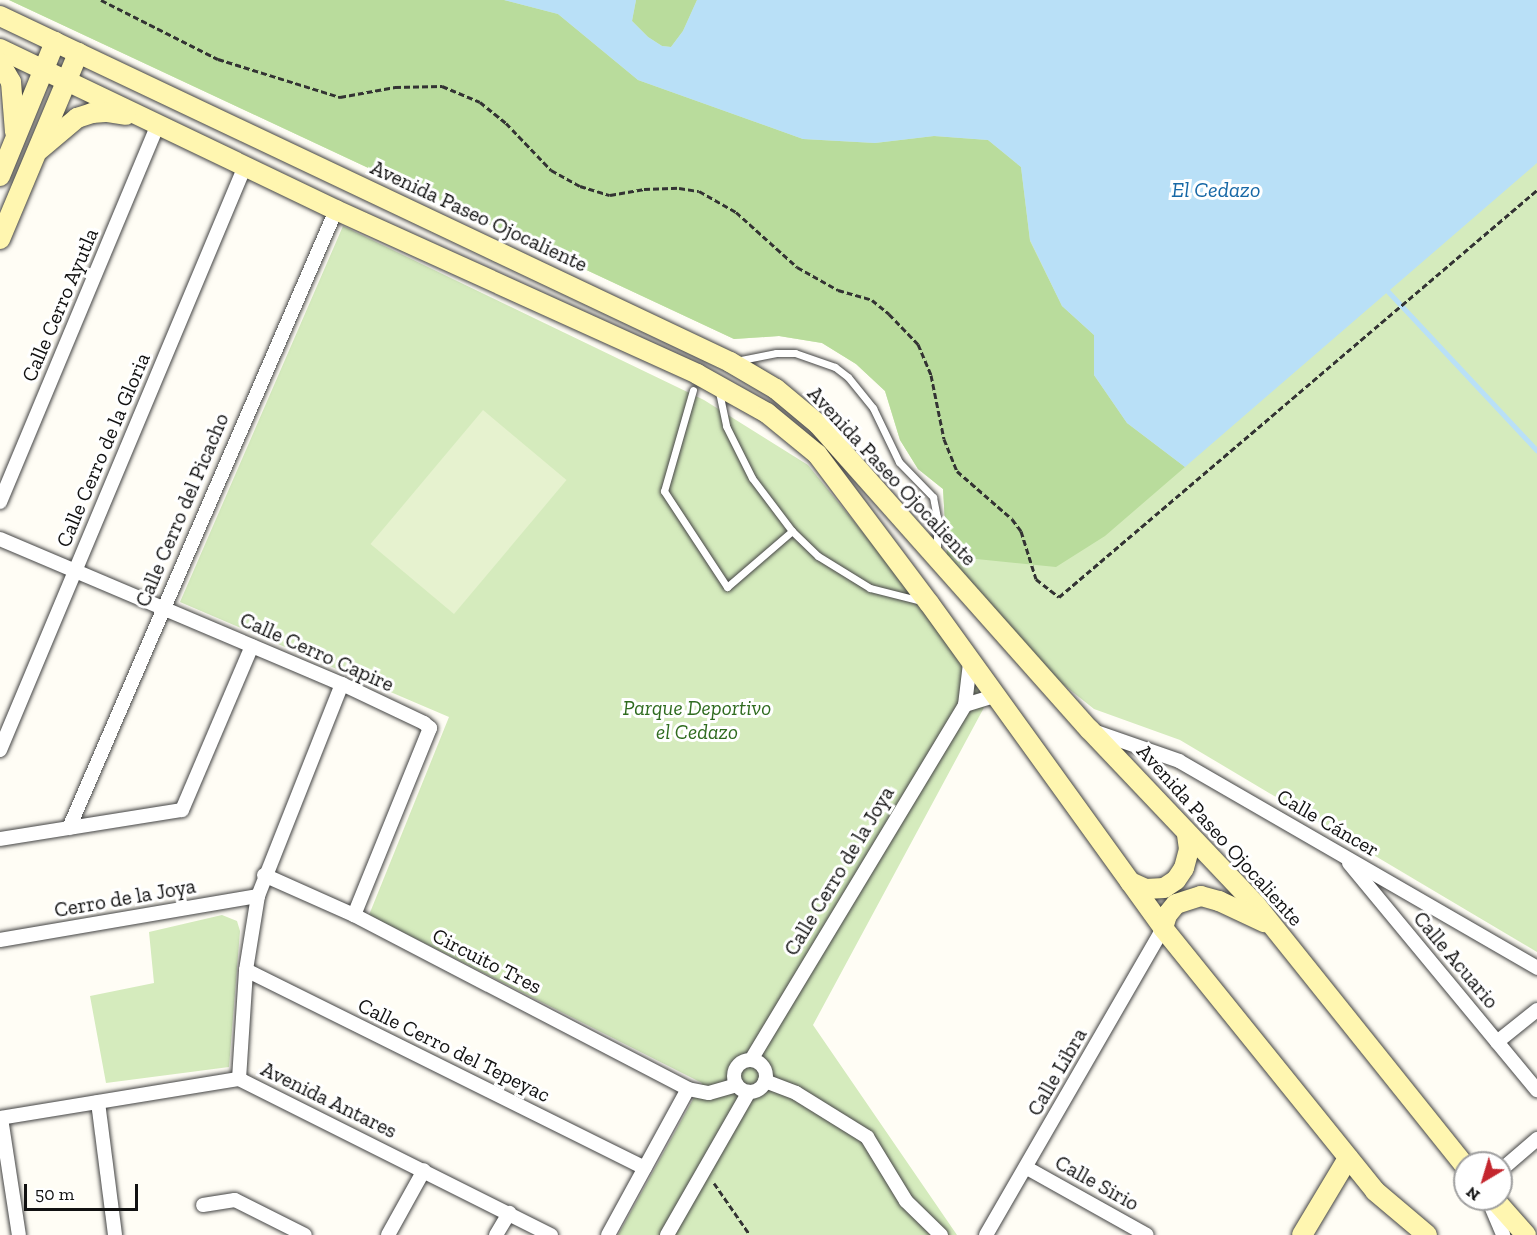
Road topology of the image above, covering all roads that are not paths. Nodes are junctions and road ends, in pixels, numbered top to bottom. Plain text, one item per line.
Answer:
1 (0, 16) edge
2 (55, 42) junction
3 (0, 49) edge
4 (78, 53) junction
5 (0, 63) edge
6 (43, 70) junction
7 (66, 81) junction
8 (153, 122) junction
9 (16, 140) junction
10 (37, 151) junction
11 (245, 166) junction
12 (0, 177) edge
13 (336, 210) junction
14 (0, 239) edge
15 (730, 362) junction
16 (717, 383) junction
17 (693, 390) dead end
18 (0, 502) edge
19 (792, 531) junction
20 (0, 539) edge
21 (937, 556) junction
22 (75, 570) junction
23 (929, 603) junction
24 (162, 608) junction
25 (252, 646) junction
26 (970, 663) junction
27 (342, 684) junction
28 (995, 696) junction
29 (965, 705) junction
30 (1090, 730) junction
31 (0, 750) edge
32 (69, 828) junction
33 (1187, 834) junction
34 (0, 839) edge
35 (1344, 857) junction
36 (264, 874) junction
37 (1130, 882) junction
38 (258, 896) junction
39 (354, 915) junction
40 (1163, 928) junction
41 (1274, 928) junction
42 (0, 940) edge
43 (1537, 968) edge
44 (246, 970) junction
45 (1537, 1010) edge
46 (1497, 1041) junction
47 (751, 1060) junction
48 (239, 1079) junction
49 (765, 1081) junction
50 (743, 1088) junction
51 (688, 1089) junction
52 (1537, 1090) edge
53 (98, 1102) junction
54 (1, 1118) edge
55 (1537, 1139) edge
56 (1453, 1151) edge
57 (1348, 1158) junction
58 (1513, 1160) edge
59 (644, 1168) junction
60 (1027, 1168) junction
61 (424, 1170) junction
62 (1380, 1196) junction
63 (203, 1205) dead end
64 (1493, 1211) edge
65 (1505, 1211) edge
66 (508, 1213) junction
67 (19, 1235) edge
68 (115, 1235) edge
69 (305, 1235) edge
70 (388, 1235) edge
71 (496, 1235) edge
72 (551, 1235) edge
73 (608, 1235) edge
74 (667, 1235) edge
75 (941, 1235) edge
76 (986, 1235) edge
77 (1147, 1235) edge
78 (1302, 1235) edge
79 (1411, 1235) edge
80 (1427, 1235) edge
81 (1503, 1235) edge
82 (1526, 1235) edge

1 - 2 main road, Avenida Paseo Ojocaliente
2 - 4 main road, Avenida Paseo Ojocaliente
2 - 6 main road
3 - 6 main road, Avenida Paseo Ojocaliente
4 - 7 main road
4 - 15 main road, Avenida Paseo Ojocaliente
5 - 9 main road
6 - 7 main road, Avenida Paseo Ojocaliente
6 - 9 main road
7 - 8 main road, Avenida Paseo Ojocaliente
7 - 10 main road
8 - 10 main road
8 - 11 main road, Avenida Paseo Ojocaliente
8 - 18 street, Calle Cerro Ayutla
9 - 12 main road
10 - 14 main road
11 - 13 main road, Avenida Paseo Ojocaliente
11 - 22 street, Calle Cerro de la Gloria
13 - 16 main road, Avenida Paseo Ojocaliente
13 - 24 street, Calle Cerro del Picacho
15 - 21 main road, Avenida Paseo Ojocaliente
15 - 21 lane
16 - 19 lane
16 - 23 main road, Avenida Paseo Ojocaliente
17 - 19 lane
19 - 23 lane
20 - 22 street, Calle Cerro Capire
21 - 30 main road, Avenida Paseo Ojocaliente
22 - 24 street, Calle Cerro Capire
22 - 31 street, Calle Cerro de la Gloria
23 - 26 main road, Avenida Paseo Ojocaliente
24 - 25 street, Calle Cerro Capire
24 - 32 street, Calle Cerro del Picacho
25 - 27 street, Calle Cerro Capire
25 - 32 street
26 - 28 main road, Avenida Paseo Ojocaliente
26 - 29 street
27 - 36 street
27 - 39 street, Calle Cerro Capire
28 - 29 street
28 - 37 main road, Avenida Paseo Ojocaliente
29 - 47 street, Calle Cerro de la Joya
30 - 33 main road, Avenida Paseo Ojocaliente
30 - 35 street, Calle Cáncer
32 - 34 street
33 - 37 main road
33 - 41 main road, Avenida Paseo Ojocaliente
35 - 43 street, Calle Cáncer
35 - 46 street, Calle Acuario
36 - 38 street
36 - 39 street, Circuito Tres
37 - 40 main road, Avenida Paseo Ojocaliente
38 - 42 street, Cerro de la Joya
38 - 44 street
39 - 51 street, Circuito Tres
40 - 41 main road
40 - 57 main road, Avenida Paseo Ojocaliente
40 - 60 street, Calle Libra
41 - 56 main road, Avenida Paseo Ojocaliente
44 - 48 street
44 - 59 street, Calle Cerro del Tepeyac
45 - 46 street
46 - 52 street, Calle Acuario
47 - 49 street
47 - 50 street
48 - 53 street, Avenida Antares
48 - 61 street, Avenida Antares
49 - 50 street
49 - 75 street
50 - 51 street
50 - 74 street
51 - 59 street
53 - 54 street, Avenida Antares
53 - 68 street
54 - 67 street
55 - 58 street
57 - 62 main road, Avenida Paseo Ojocaliente
57 - 78 main road
59 - 73 street
60 - 76 street, Calle Libra
60 - 77 street, Calle Sirio
61 - 66 street, Avenida Antares
61 - 70 street
62 - 79 street
62 - 80 main road, Avenida Paseo Ojocaliente
63 - 69 street
64 - 81 street
65 - 82 main road
66 - 71 street
66 - 72 street, Avenida Antares

